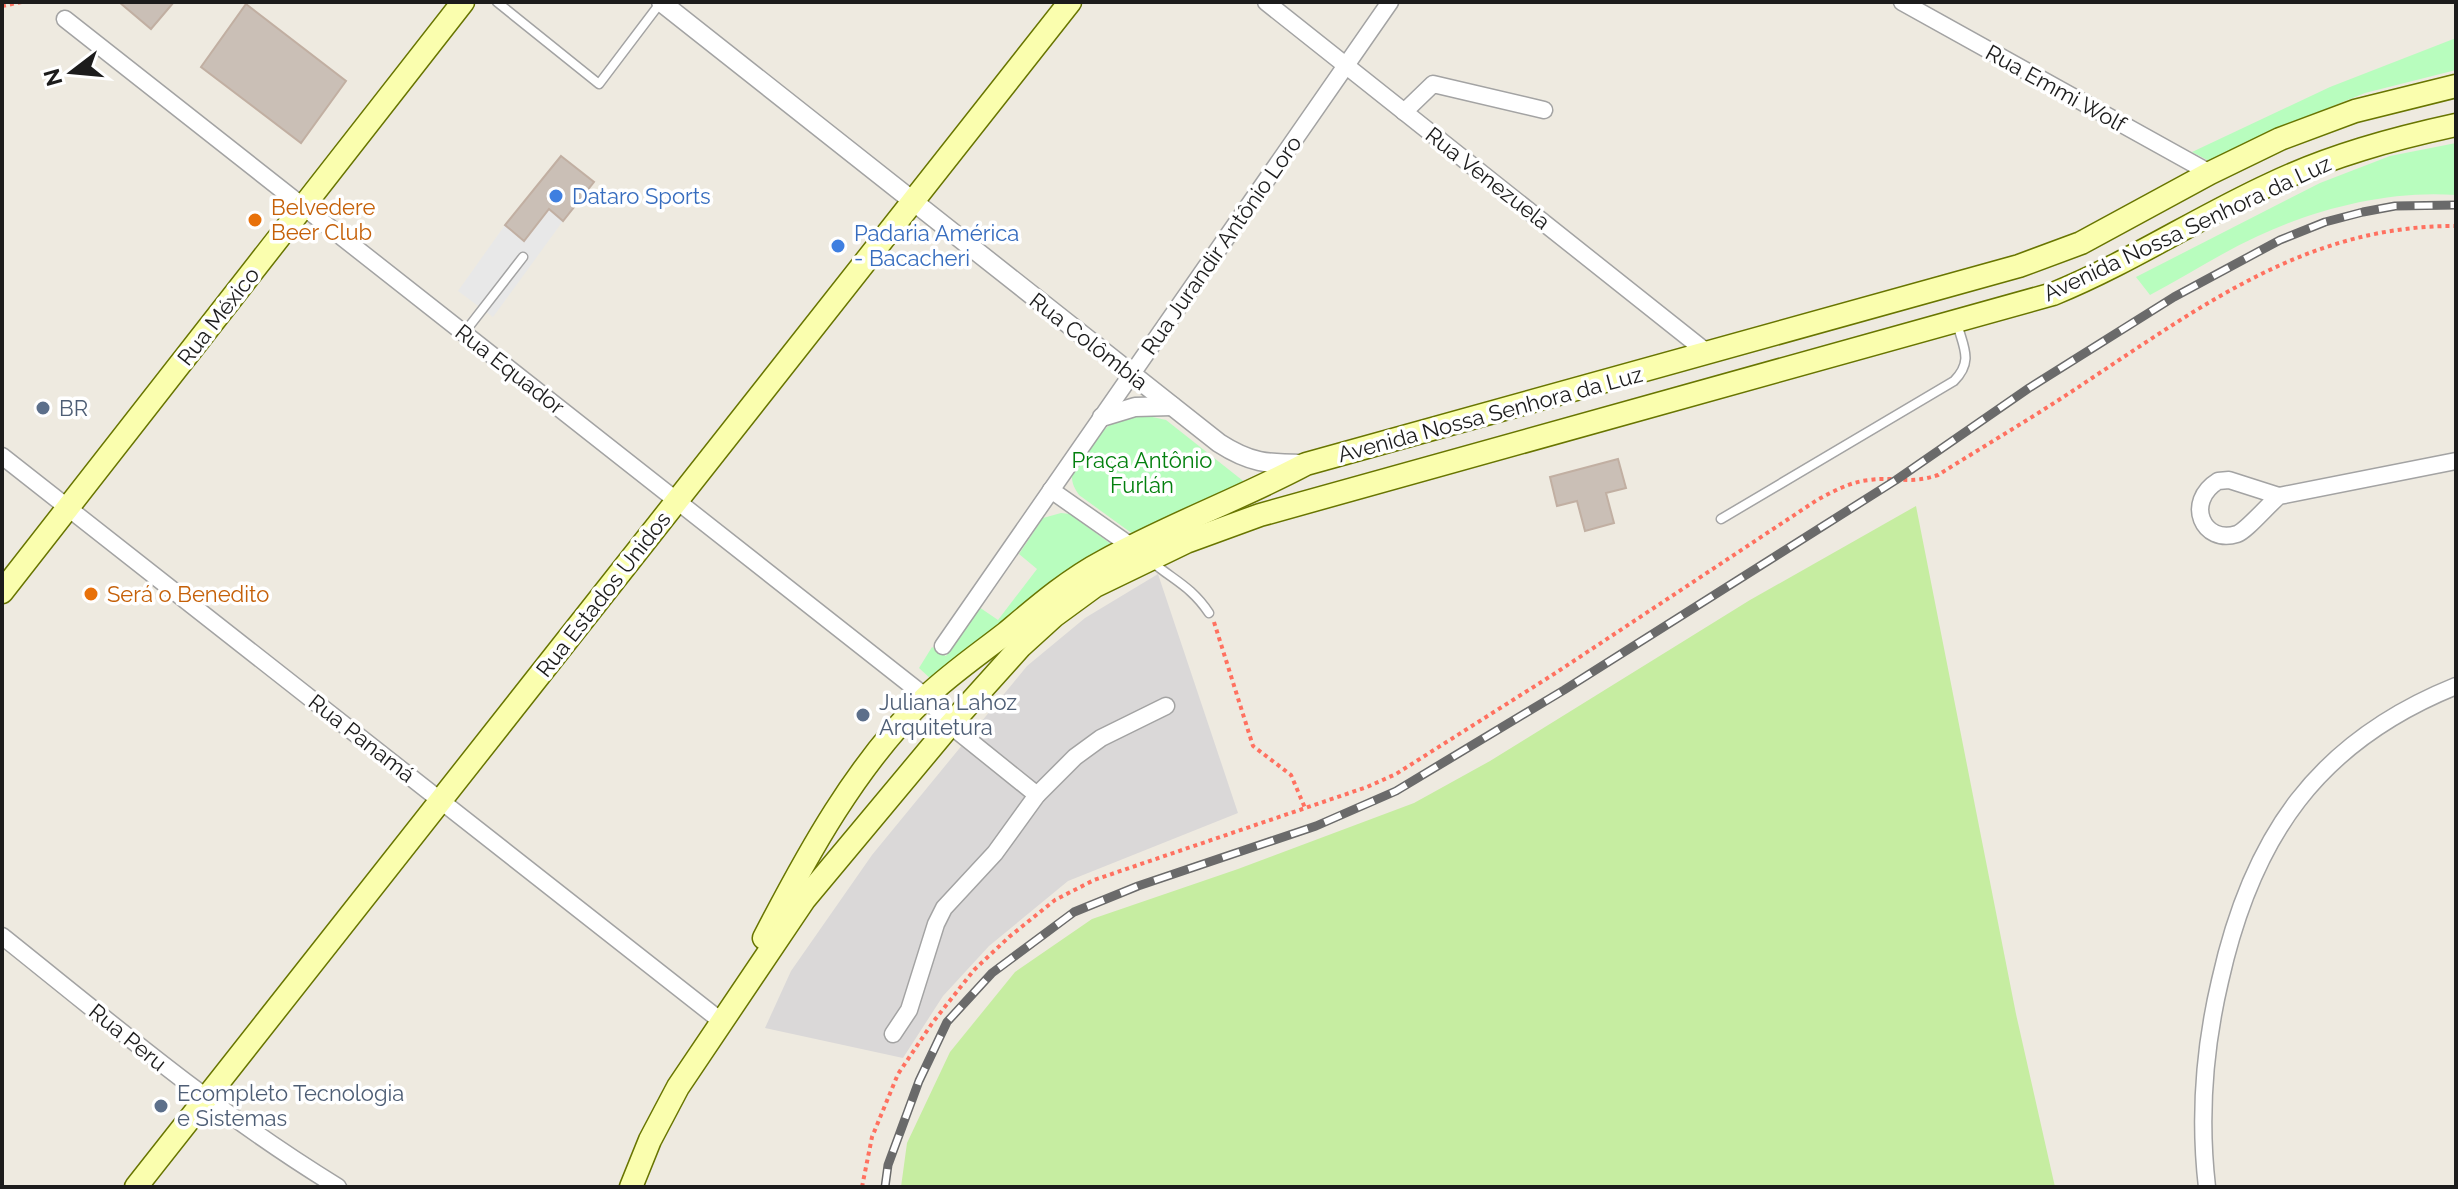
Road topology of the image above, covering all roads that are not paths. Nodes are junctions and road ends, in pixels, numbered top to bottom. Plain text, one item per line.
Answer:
1 (463, 2) edge
2 (497, 2) edge
3 (661, 2) edge
4 (1070, 2) edge
5 (1266, 2) edge
6 (1390, 2) edge
7 (1902, 2) edge
8 (65, 19) dead end
9 (1346, 66) junction
10 (2456, 86) edge
11 (1544, 110) dead end
12 (1404, 112) junction
13 (2456, 125) edge
14 (2210, 173) junction
15 (913, 201) junction
16 (304, 207) junction
17 (523, 257) dead end
18 (1957, 322) junction
19 (464, 333) junction
20 (1709, 354) junction
21 (1132, 374) junction
22 (1172, 406) junction
23 (1102, 417) junction
24 (2, 456) edge
25 (2456, 461) edge
26 (1306, 464) junction
27 (1051, 490) junction
28 (2279, 496) junction
29 (677, 501) junction
30 (68, 508) junction
31 (1721, 519) dead end
32 (1140, 552) junction
33 (2, 592) edge
34 (1209, 613) road end
35 (943, 646) dead end
36 (2456, 686) edge
37 (926, 697) junction
38 (1166, 706) dead end
39 (950, 725) junction
40 (1037, 795) junction
41 (441, 801) junction
42 (2, 936) edge
43 (721, 1021) junction
44 (893, 1034) dead end
45 (206, 1099) junction
46 (136, 1187) edge
47 (338, 1187) edge
48 (631, 1187) edge
49 (2207, 1187) edge

1 - 16 main road, Rua México
2 - 3 lane
3 - 15 street, Rua Colômbia
4 - 15 main road, Rua Estados Unidos
5 - 9 street, Rua Venezuela
6 - 9 street, Rua Jurandir Antônio Loro
7 - 14 street, Rua Emmi Wolf
8 - 16 street, Rua Equador
9 - 12 street, Rua Venezuela
9 - 21 street, Rua Jurandir Antônio Loro
10 - 14 main road, Avenida Nossa Senhora da Luz
11 - 12 street
12 - 20 street, Rua Venezuela
13 - 18 main road, Avenida Nossa Senhora da Luz
14 - 20 main road, Avenida Nossa Senhora da Luz
15 - 21 street, Rua Colômbia
15 - 29 main road, Rua Estados Unidos
16 - 19 street, Rua Equador
16 - 30 main road, Rua México
17 - 19 lane
18 - 31 lane
18 - 32 main road, Avenida Nossa Senhora da Luz
19 - 29 street, Rua Equador
20 - 26 main road, Avenida Nossa Senhora da Luz
21 - 22 street, Rua Colômbia
21 - 23 street, Rua Jurandir Antônio Loro
22 - 23 street
22 - 26 street, Rua Colômbia
23 - 27 street, Rua Jurandir Antônio Loro
24 - 30 street, Rua Panamá
25 - 28 street
26 - 32 main road, Avenida Nossa Senhora da Luz
27 - 32 street
27 - 35 street, Rua Jurandir Antônio Loro
28 - 28 street
29 - 37 street, Rua Equador
29 - 41 main road, Rua Estados Unidos
30 - 33 main road, Rua México
30 - 41 street, Rua Panamá
32 - 34 lane
32 - 37 main road, Avenida Nossa Senhora da Luz
32 - 39 main road, Avenida Nossa Senhora da Luz
36 - 49 street
37 - 39 street, Rua Equador
37 - 43 main road, Avenida Nossa Senhora da Luz
38 - 40 street
39 - 40 street, Rua Equador
39 - 43 main road, Avenida Nossa Senhora da Luz
40 - 44 street
41 - 43 street, Rua Panamá
41 - 45 main road, Rua Estados Unidos
42 - 45 street, Rua Peru
43 - 48 main road, Avenida Nossa Senhora da Luz
45 - 46 main road, Rua Estados Unidos
45 - 47 street, Rua Peru

